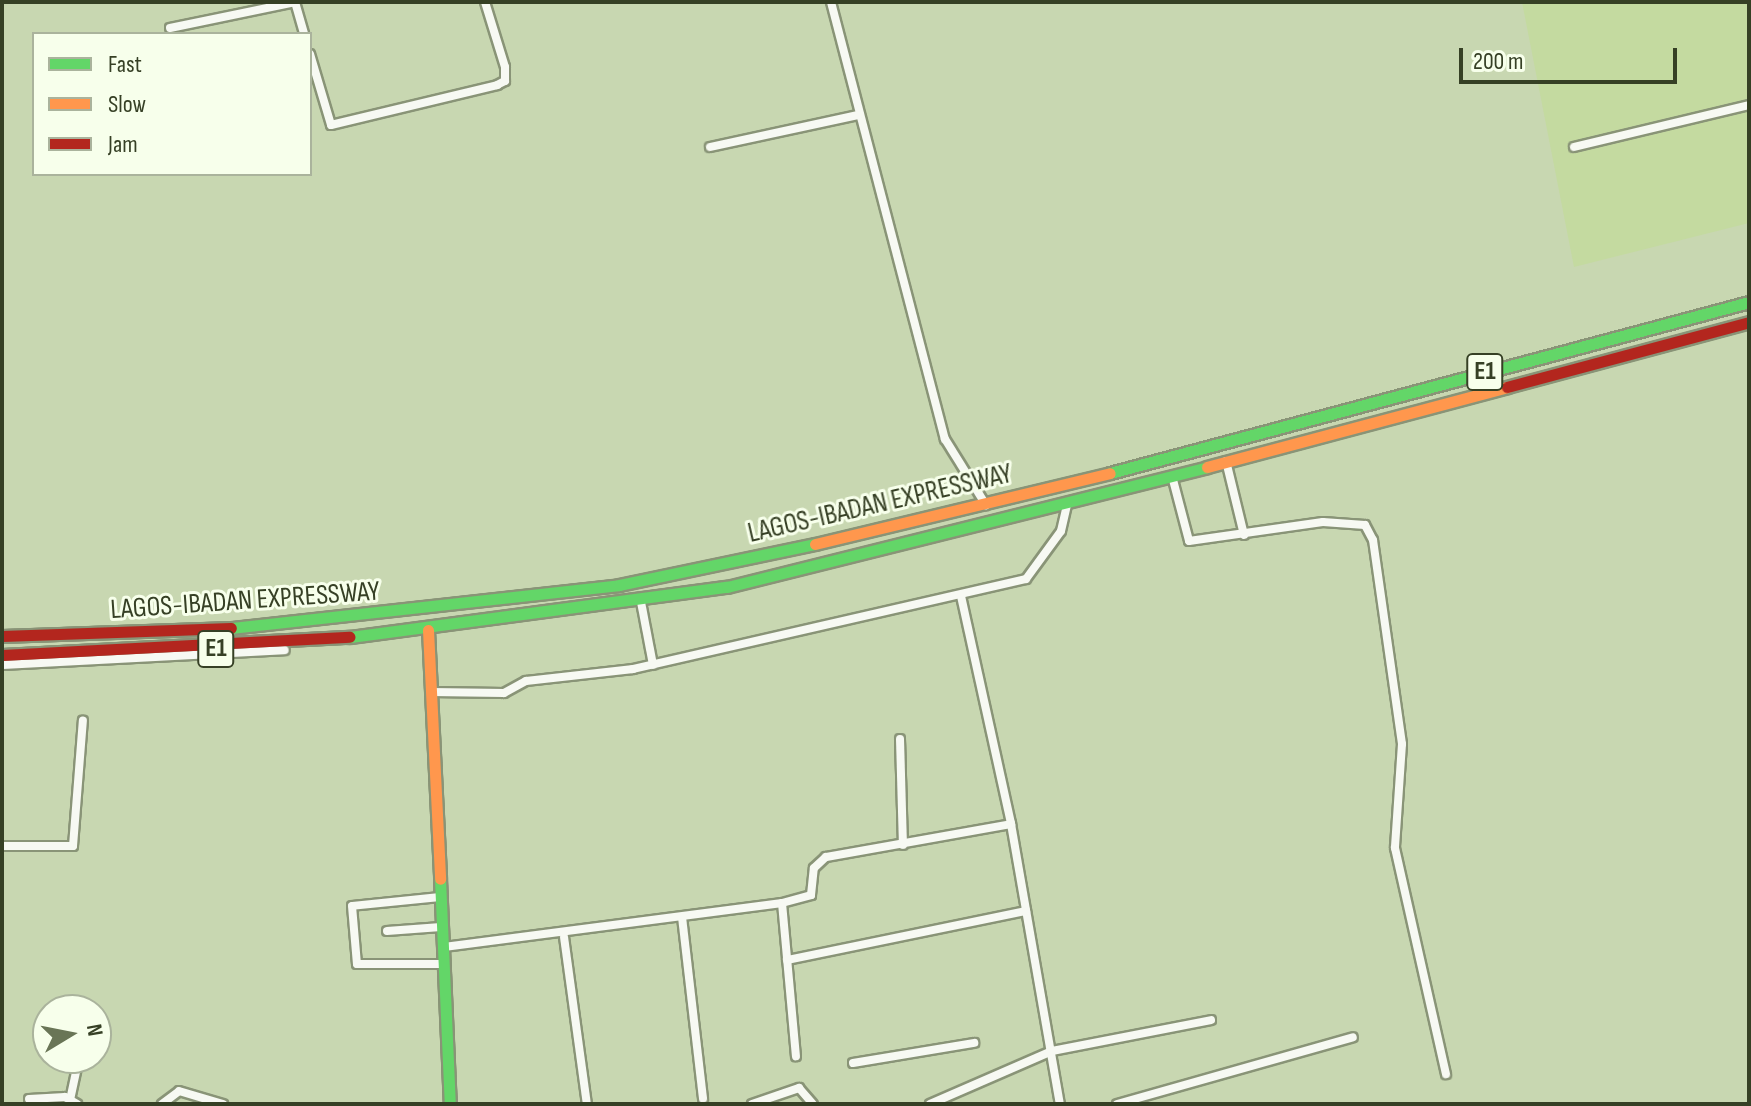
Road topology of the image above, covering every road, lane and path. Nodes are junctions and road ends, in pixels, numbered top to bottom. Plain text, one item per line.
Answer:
1 (295, 2) edge
2 (485, 2) edge
3 (831, 2) edge
4 (170, 28) dead end
5 (303, 32) edge
6 (312, 61) edge
7 (1749, 105) edge
8 (858, 115) junction
9 (710, 147) dead end
10 (1574, 147) dead end
11 (1749, 302) edge
12 (1749, 322) edge
13 (1226, 461) junction
14 (1172, 476) junction
15 (986, 505) junction
16 (1067, 505) junction
17 (1244, 535) junction
18 (961, 596) junction
19 (641, 602) junction
20 (428, 632) junction
21 (2, 636) edge
22 (2, 655) edge
23 (2, 665) edge
24 (653, 665) junction
25 (431, 692) junction
26 (83, 720) dead end
27 (900, 739) dead end
28 (1011, 824) junction
29 (903, 845) junction
30 (2, 846) edge
31 (440, 897) junction
32 (782, 903) junction
33 (1026, 911) junction
34 (682, 917) junction
35 (441, 927) junction
36 (387, 931) dead end
37 (564, 937) junction
38 (444, 947) junction
39 (787, 960) junction
40 (443, 964) junction
41 (1211, 1020) dead end
42 (1353, 1037) dead end
43 (974, 1043) dead end
44 (1052, 1051) junction
45 (796, 1056) dead end
46 (853, 1063) dead end
47 (77, 1074) edge
48 (1446, 1074) dead end
49 (29, 1099) dead end
50 (703, 1099) dead end
51 (74, 1102) edge
52 (162, 1104) edge
53 (223, 1104) edge
54 (450, 1104) edge
55 (587, 1104) edge
56 (752, 1104) edge
57 (813, 1104) edge
58 (930, 1104) edge
59 (1060, 1104) edge
60 (1117, 1104) edge

1 - 4 street
1 - 5 street
2 - 6 street
3 - 8 street
7 - 10 street
8 - 9 street
8 - 15 street
11 - 15 main road, LAGOS-IBADAN EXPRESSWAY / E1
12 - 13 main road, LAGOS-IBADAN EXPRESSWAY / E1
13 - 14 main road, LAGOS-IBADAN EXPRESSWAY / E1
13 - 17 street
14 - 16 main road, LAGOS-IBADAN EXPRESSWAY / E1
14 - 17 street
15 - 21 main road, LAGOS-IBADAN EXPRESSWAY / E1
16 - 18 street
16 - 19 main road, LAGOS-IBADAN EXPRESSWAY / E1
17 - 48 street
18 - 24 street
18 - 28 street
19 - 20 main road, LAGOS-IBADAN EXPRESSWAY / E1
19 - 24 street
20 - 22 main road, LAGOS-IBADAN EXPRESSWAY / E1
20 - 23 street
20 - 25 main road
24 - 25 street
25 - 31 main road
26 - 30 street
27 - 29 street
28 - 29 street
28 - 33 street
29 - 32 street
31 - 35 main road
31 - 40 street
32 - 34 street
32 - 39 street
33 - 39 street
33 - 44 street
34 - 37 street
34 - 50 street
35 - 36 street
35 - 38 main road
37 - 38 street
37 - 55 street
38 - 40 main road
39 - 45 street
40 - 54 main road
41 - 44 street
42 - 60 street
43 - 46 street
44 - 58 street
44 - 59 street
47 - 51 street
49 - 51 street
52 - 53 street
56 - 57 street

